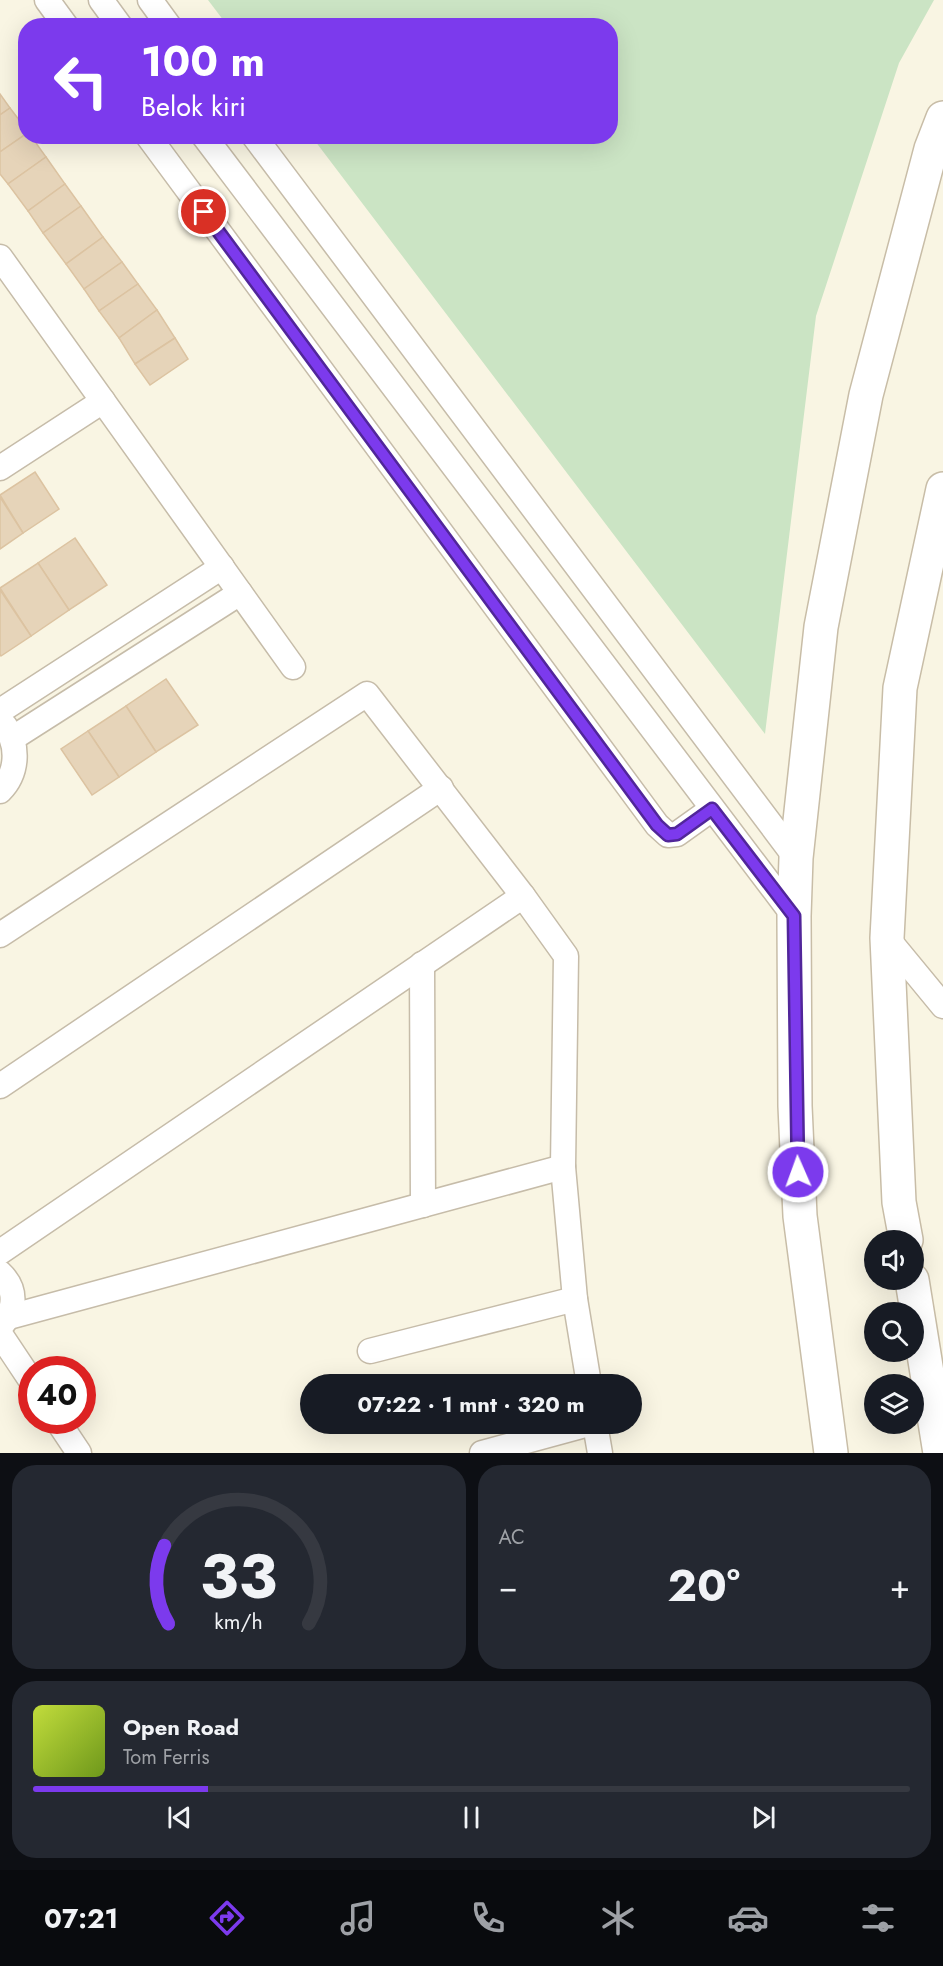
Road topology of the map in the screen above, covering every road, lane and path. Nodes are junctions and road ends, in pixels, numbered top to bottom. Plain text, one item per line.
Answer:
1 (47, 0) edge
2 (101, 0) edge
3 (150, 0) edge
4 (60, 18) edge
5 (114, 18) edge
6 (163, 18) edge
7 (943, 118) edge
8 (154, 144) edge
9 (210, 144) edge
10 (260, 144) edge
11 (0, 257) edge
12 (406, 337) junction
13 (373, 360) junction
14 (102, 401) junction
15 (0, 468) edge
16 (943, 489) edge
17 (222, 567) junction
18 (240, 593) junction
19 (293, 667) dead end
20 (0, 711) edge
21 (7, 728) edge
22 (441, 788) junction
23 (0, 791) edge
24 (712, 809) junction
25 (796, 858) junction
26 (523, 896) junction
27 (794, 916) junction
28 (0, 935) edge
29 (887, 938) junction
30 (422, 964) junction
31 (943, 1005) edge
32 (0, 1086) edge
33 (563, 1167) junction
34 (423, 1205) junction
35 (904, 1230) edge
36 (0, 1252) edge
37 (0, 1273) edge
38 (914, 1290) edge
39 (575, 1299) junction
40 (3, 1326) edge
41 (370, 1351) dead end
42 (19, 1356) edge
43 (587, 1374) edge
44 (66, 1434) edge
45 (552, 1434) edge
46 (597, 1434) edge
47 (79, 1453) edge
48 (482, 1453) edge
49 (600, 1453) edge
50 (831, 1453) edge
51 (940, 1453) edge

1 - 4 street
2 - 5 street
3 - 6 street
7 - 25 street
8 - 24 street
9 - 13 street
10 - 12 street
11 - 14 street
12 - 13 street
12 - 25 street
13 - 24 street
14 - 15 street
14 - 17 street
16 - 29 street
17 - 18 street
17 - 20 street
18 - 19 street
18 - 21 street
21 - 23 street
22 - 26 street
22 - 28 street
22 - 32 street
24 - 27 street
25 - 27 street
26 - 30 street
26 - 33 street
27 - 50 street
29 - 31 street
29 - 35 street
30 - 34 street
30 - 36 street
33 - 34 street
33 - 39 street
34 - 40 street
37 - 40 street
38 - 51 street
39 - 41 street
39 - 43 street
40 - 42 street
44 - 47 street
45 - 48 street
46 - 49 street

